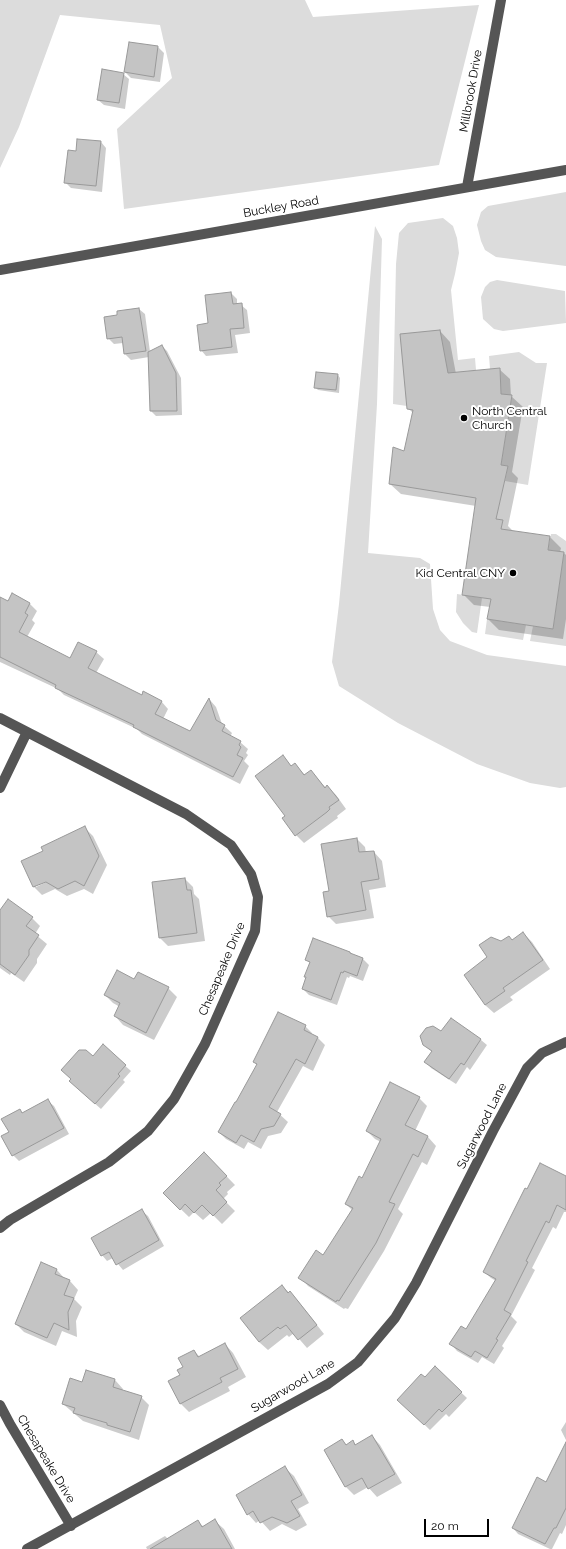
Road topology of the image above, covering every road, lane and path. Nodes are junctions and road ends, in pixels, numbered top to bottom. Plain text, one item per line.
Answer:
1 (501, 0) edge
2 (566, 170) edge
3 (467, 187) junction
4 (0, 270) edge
5 (0, 718) edge
6 (27, 732) junction
7 (0, 788) edge
8 (566, 1042) edge
9 (0, 1228) edge
10 (0, 1405) edge
11 (71, 1526) junction
12 (27, 1549) edge

1 - 3 street, Millbrook Drive
2 - 3 street, Buckley Road
3 - 4 street, Buckley Road
5 - 6 street, Chesapeake Drive
6 - 7 street
6 - 9 street, Chesapeake Drive
8 - 11 street, Sugarwood Lane
10 - 11 street, Chesapeake Drive
11 - 12 street, Sugarwood Lane

